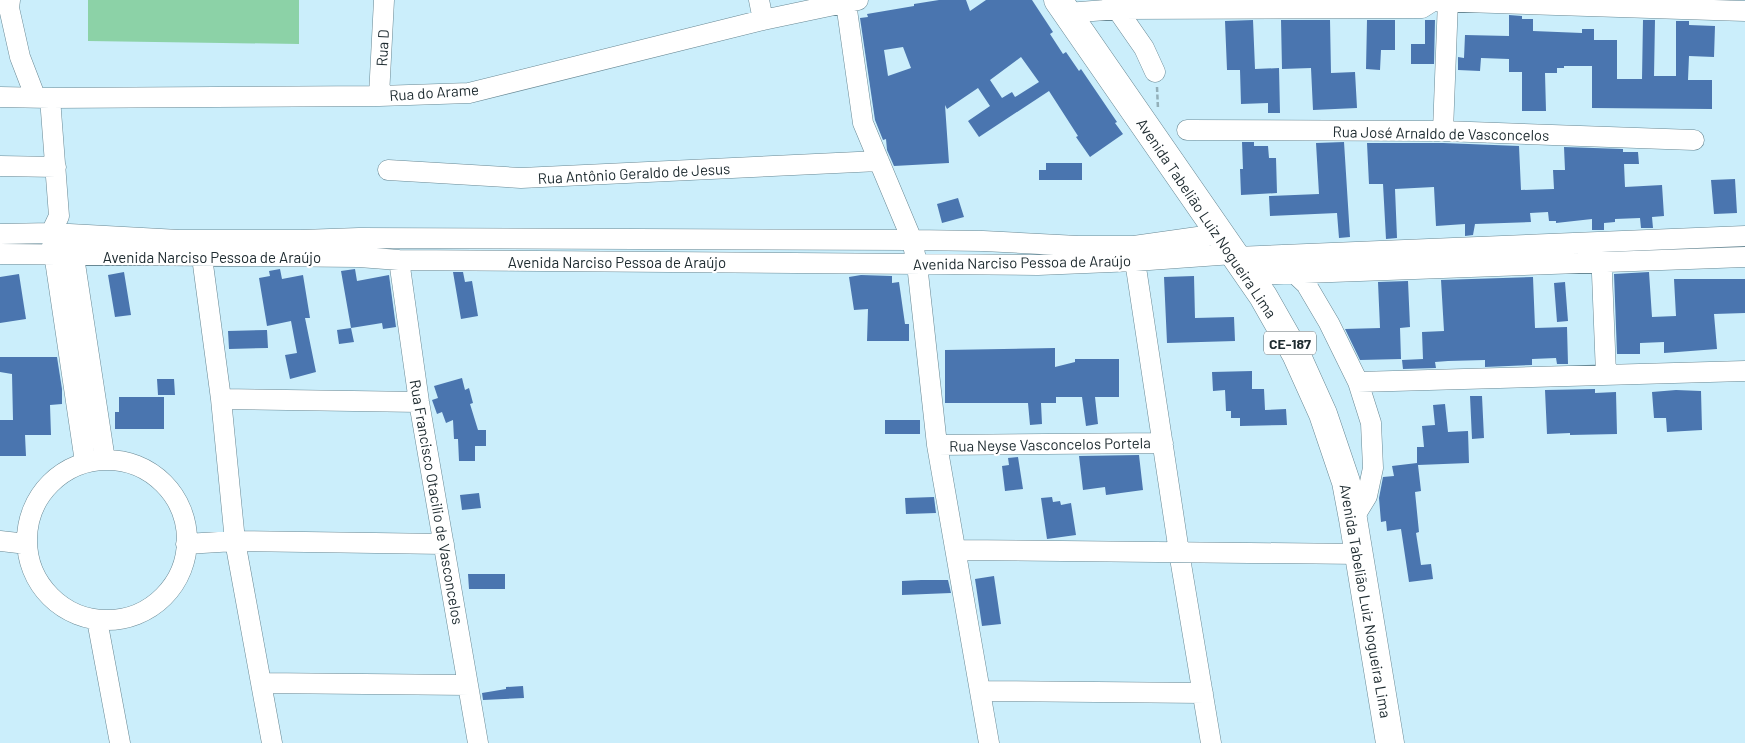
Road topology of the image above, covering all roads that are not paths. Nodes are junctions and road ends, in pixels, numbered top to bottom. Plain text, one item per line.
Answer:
1 (384, 0) edge
2 (759, 0) edge
3 (1440, 0) edge
4 (851, 1) edge
5 (6, 5) edge
6 (1114, 5) edge
7 (1063, 7) edge
8 (1745, 11) edge
9 (763, 20) junction
10 (1155, 72) dead end
11 (380, 96) junction
12 (0, 97) edge
13 (42, 97) junction
14 (1187, 130) dead end
15 (1443, 131) junction
16 (1694, 140) dead end
17 (879, 161) junction
18 (0, 166) edge
19 (56, 167) junction
20 (388, 170) dead end
21 (55, 225) junction
22 (0, 234) edge
23 (72, 234) junction
24 (1745, 236) edge
25 (912, 240) junction
26 (1600, 242) junction
27 (0, 254) edge
28 (1234, 255) junction
29 (1276, 255) junction
30 (64, 256) junction
31 (202, 257) junction
32 (1745, 257) edge
33 (399, 260) junction
34 (1136, 261) junction
35 (1602, 262) junction
36 (917, 264) junction
37 (1295, 274) junction
38 (1745, 371) edge
39 (1606, 374) junction
40 (1358, 382) junction
41 (221, 399) junction
42 (419, 402) junction
43 (1163, 443) junction
44 (938, 445) junction
45 (95, 461) junction
46 (1353, 519) junction
47 (0, 541) edge
48 (236, 541) junction
49 (27, 544) junction
50 (186, 544) junction
51 (444, 544) junction
52 (956, 550) junction
53 (1179, 552) junction
54 (1360, 554) junction
55 (97, 620) junction
56 (261, 683) junction
57 (468, 685) junction
58 (980, 691) junction
59 (1203, 693) junction
60 (120, 743) edge
61 (272, 743) edge
62 (478, 743) edge
63 (989, 743) edge
64 (1210, 743) edge
65 (1390, 743) edge

1 - 11 street, Rua D
2 - 9 street
3 - 6 street
3 - 8 street
3 - 15 street
4 - 9 street, Rua do Arame
4 - 17 street
5 - 13 street
6 - 7 street
6 - 10 street
7 - 28 highway, Avenida Tabelião Luiz Nogueira Lima / CE-187
9 - 11 street, Rua do Arame
11 - 13 street, Rua do Arame
12 - 13 street, Rua do Arame
13 - 19 street
14 - 15 street, Rua José Arnaldo de Vasconcelos
15 - 16 street, Rua José Arnaldo de Vasconcelos
17 - 20 street, Rua Antônio Geraldo de Jesus
17 - 25 street
18 - 19 street
19 - 21 street
21 - 22 street
21 - 23 street
21 - 30 street
23 - 25 street, Avenida Narciso Pessoa de Araújo
23 - 30 street
24 - 26 street
25 - 28 street, Avenida Narciso Pessoa de Araújo
25 - 36 street
26 - 29 street
26 - 35 street
27 - 30 street, Avenida Narciso Pessoa de Araújo
28 - 29 street
28 - 34 street, Avenida Narciso Pessoa de Araújo
28 - 37 street
28 - 46 highway, Avenida Tabelião Luiz Nogueira Lima / CE-187
29 - 37 street
30 - 31 street, Avenida Narciso Pessoa de Araújo
30 - 45 street
31 - 33 street, Avenida Narciso Pessoa de Araújo
31 - 41 street
32 - 35 street
33 - 36 street, Avenida Narciso Pessoa de Araújo
33 - 42 street, Rua Francisco Otacilio de Vasconcelos
34 - 36 street, Avenida Narciso Pessoa de Araújo
34 - 43 street
35 - 37 street
35 - 39 street
36 - 44 street
37 - 40 street
38 - 39 street
39 - 40 street
40 - 46 street
41 - 42 street
41 - 48 street
42 - 51 street, Rua Francisco Otacilio de Vasconcelos
43 - 44 street, Rua Neyse Vasconcelos Portela
43 - 53 street
44 - 52 street
45 - 49 street
45 - 50 street
46 - 54 highway, Avenida Tabelião Luiz Nogueira Lima / CE-187
47 - 49 street
48 - 50 street
48 - 51 street
48 - 56 street
49 - 55 street
50 - 55 street
51 - 57 street, Rua Francisco Otacilio de Vasconcelos
52 - 53 street
52 - 58 street
53 - 54 street
53 - 59 street
54 - 65 highway, Avenida Tabelião Luiz Nogueira Lima / CE-187
55 - 60 street
56 - 57 street
56 - 61 street
57 - 62 street, Rua Francisco Otacilio de Vasconcelos
58 - 59 street
58 - 63 street
59 - 64 street

